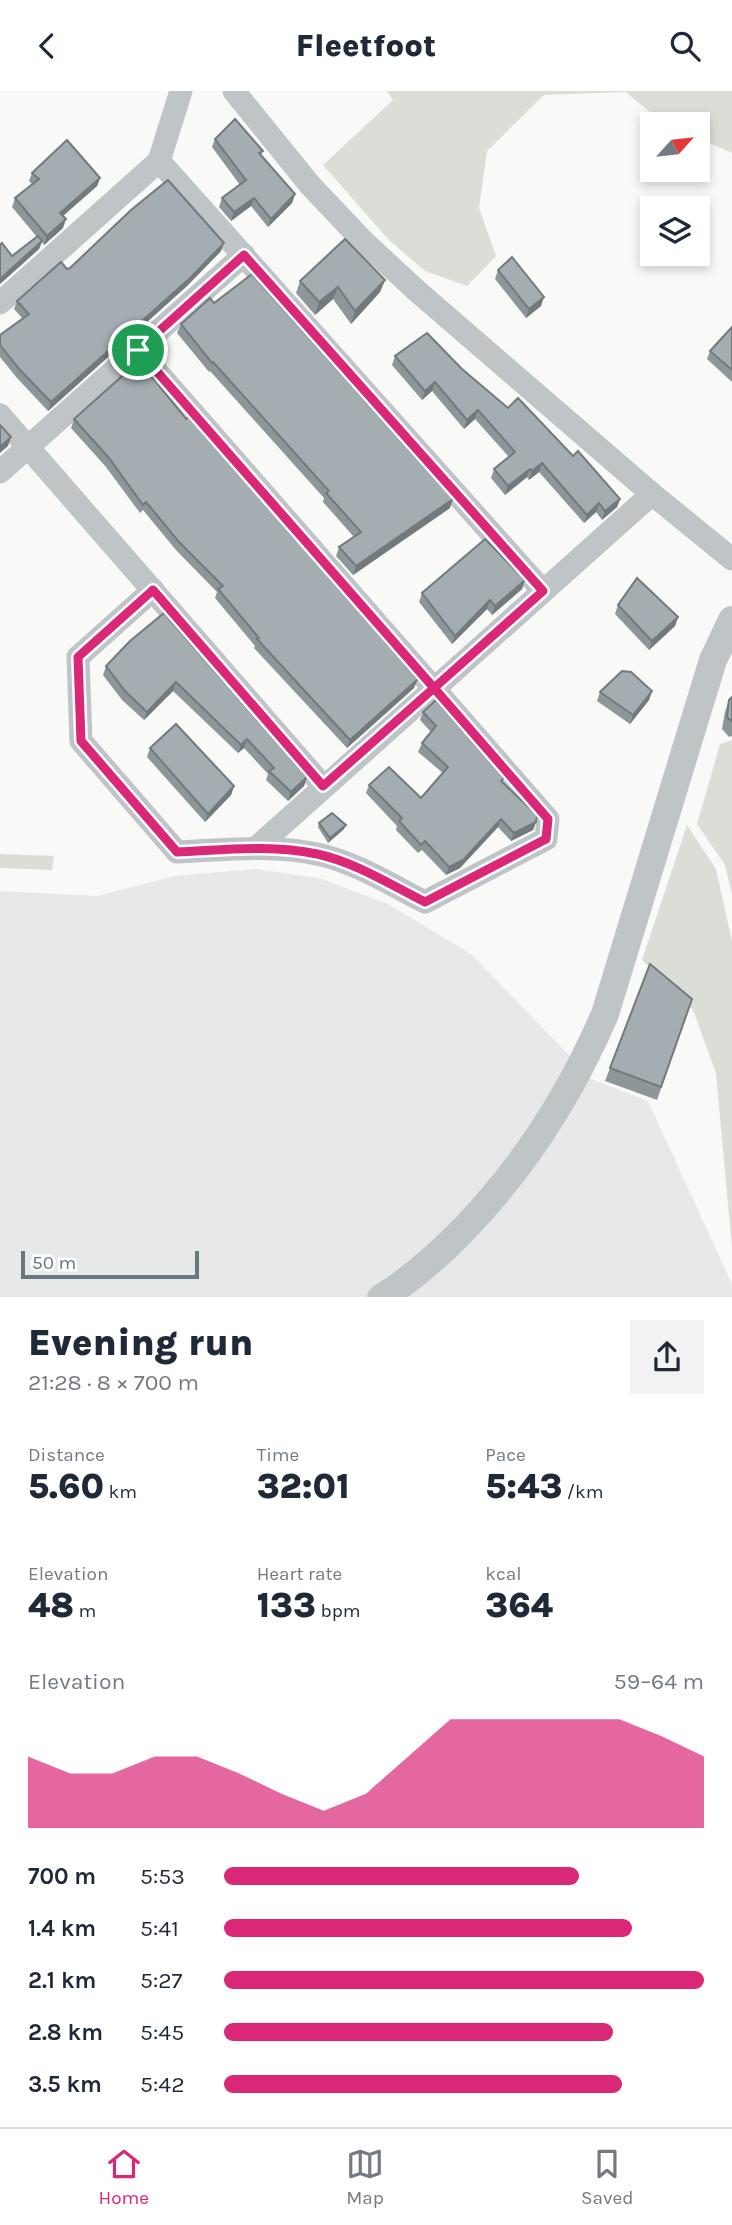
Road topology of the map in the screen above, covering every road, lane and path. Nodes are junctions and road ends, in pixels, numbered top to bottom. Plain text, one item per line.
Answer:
1 (181, 91) edge
2 (233, 91) edge
3 (159, 161) junction
4 (244, 255) junction
5 (0, 303) edge
6 (138, 350) junction
7 (0, 415) edge
8 (28, 447) junction
9 (0, 472) edge
10 (652, 494) junction
11 (732, 559) edge
12 (153, 590) junction
13 (543, 591) junction
14 (732, 620) edge
15 (434, 688) junction
16 (323, 786) junction
17 (256, 848) junction
18 (382, 1297) edge

1 - 3 street
2 - 10 street
3 - 4 street
3 - 5 street
4 - 6 street
4 - 13 street
6 - 8 street
6 - 15 street
7 - 8 street
8 - 9 street
8 - 12 street
10 - 11 street
10 - 13 street
12 - 16 street
12 - 17 street
13 - 15 street
14 - 18 street
15 - 16 street
15 - 17 street
16 - 17 street

